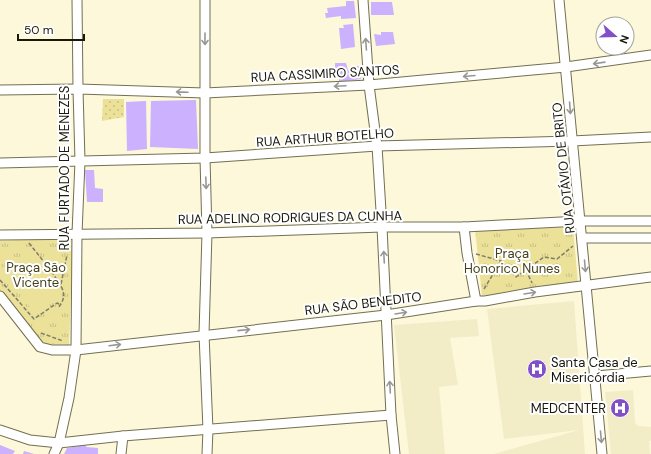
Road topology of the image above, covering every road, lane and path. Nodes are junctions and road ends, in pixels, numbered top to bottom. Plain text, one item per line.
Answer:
1 (77, 0) edge
2 (205, 0) edge
3 (363, 0) edge
4 (559, 0) edge
5 (651, 55) edge
6 (566, 67) junction
7 (369, 85) junction
8 (78, 89) junction
9 (0, 90) edge
10 (205, 93) junction
11 (651, 137) edge
12 (572, 141) junction
13 (377, 146) junction
14 (205, 158) junction
15 (80, 161) junction
16 (0, 163) edge
17 (580, 221) junction
18 (651, 221) edge
19 (382, 227) junction
20 (464, 228) junction
21 (207, 233) junction
22 (0, 234) edge
23 (77, 234) junction
24 (582, 238) junction
25 (651, 238) edge
26 (26, 239) dead end
27 (68, 250) dead end
28 (467, 253) junction
29 (501, 261) junction
30 (526, 269) junction
31 (651, 277) edge
32 (0, 280) edge
33 (61, 284) junction
34 (587, 286) junction
35 (535, 292) junction
36 (0, 296) edge
37 (476, 301) junction
38 (60, 305) junction
39 (58, 308) dead end
40 (386, 315) junction
41 (38, 332) dead end
42 (204, 334) junction
43 (63, 340) dead end
44 (76, 350) junction
45 (651, 371) edge
46 (596, 376) junction
47 (391, 415) junction
48 (0, 430) edge
49 (208, 430) junction
50 (123, 436) junction
51 (59, 443) junction
52 (54, 454) edge
53 (121, 454) edge
54 (207, 454) edge
55 (395, 454) edge
56 (602, 454) edge

1 - 8 street, RUA FURTADO DE MENEZES
2 -> 10 street
7 -> 3 street
4 - 6 street, RUA OTÁVIO DE BRITO
5 -> 6 street, RUA CASSIMIRO SANTOS
6 -> 7 street, RUA CASSIMIRO SANTOS
6 -> 12 street, RUA OTÁVIO DE BRITO
7 -> 10 street, RUA CASSIMIRO SANTOS
7 - 13 street
8 - 9 street, RUA CASSIMIRO SANTOS
10 -> 8 street, RUA CASSIMIRO SANTOS
8 - 15 street, RUA FURTADO DE MENEZES
10 - 14 street
11 - 12 street, RUA ARTHUR BOTELHO
12 - 13 street, RUA ARTHUR BOTELHO
12 - 17 street, RUA OTÁVIO DE BRITO
13 - 14 street, RUA ARTHUR BOTELHO
13 - 19 street
14 - 15 street, RUA ARTHUR BOTELHO
14 -> 21 street
15 - 16 street, RUA ARTHUR BOTELHO
15 - 23 street, RUA FURTADO DE MENEZES
17 - 18 street, RUA ADELINO RODRIGUES DA CUNHA
17 - 20 street, RUA ADELINO RODRIGUES DA CUNHA
17 - 24 street, RUA OTÁVIO DE BRITO
19 - 20 street, RUA ADELINO RODRIGUES DA CUNHA
19 - 21 street, RUA ADELINO RODRIGUES DA CUNHA
40 -> 19 street
20 - 28 street
21 - 23 street, RUA ADELINO RODRIGUES DA CUNHA
21 - 42 street
22 - 23 street, RUA ADELINO RODRIGUES DA CUNHA
23 - 44 street, RUA FURTADO DE MENEZES
24 - 25 street
24 - 30 path
24 -> 34 street, RUA OTÁVIO DE BRITO
26 - 33 path
27 - 33 path
28 - 29 path
28 - 37 street
29 - 30 path
29 - 37 path
30 - 35 path
31 - 34 street, RUA SÃO BENEDITO
32 - 38 path
33 - 38 path
34 - 35 street, RUA SÃO BENEDITO
34 - 46 street, RUA OTÁVIO DE BRITO
37 -> 35 street, RUA SÃO BENEDITO
36 - 44 street, RUA SÃO BENEDITO
40 -> 37 street, RUA SÃO BENEDITO
38 - 39 path
42 -> 40 street, RUA SÃO BENEDITO
47 -> 40 street
41 - 43 path
44 -> 42 street, RUA SÃO BENEDITO
42 - 49 street
44 - 51 street, RUA FURTADO DE MENEZES
45 - 46 street
46 -> 56 street, RUA OTÁVIO DE BRITO
47 - 49 street
47 - 55 street
48 - 51 street
49 - 50 street
49 - 54 street
50 - 51 street
50 - 53 street
51 - 52 street, RUA FURTADO DE MENEZES

